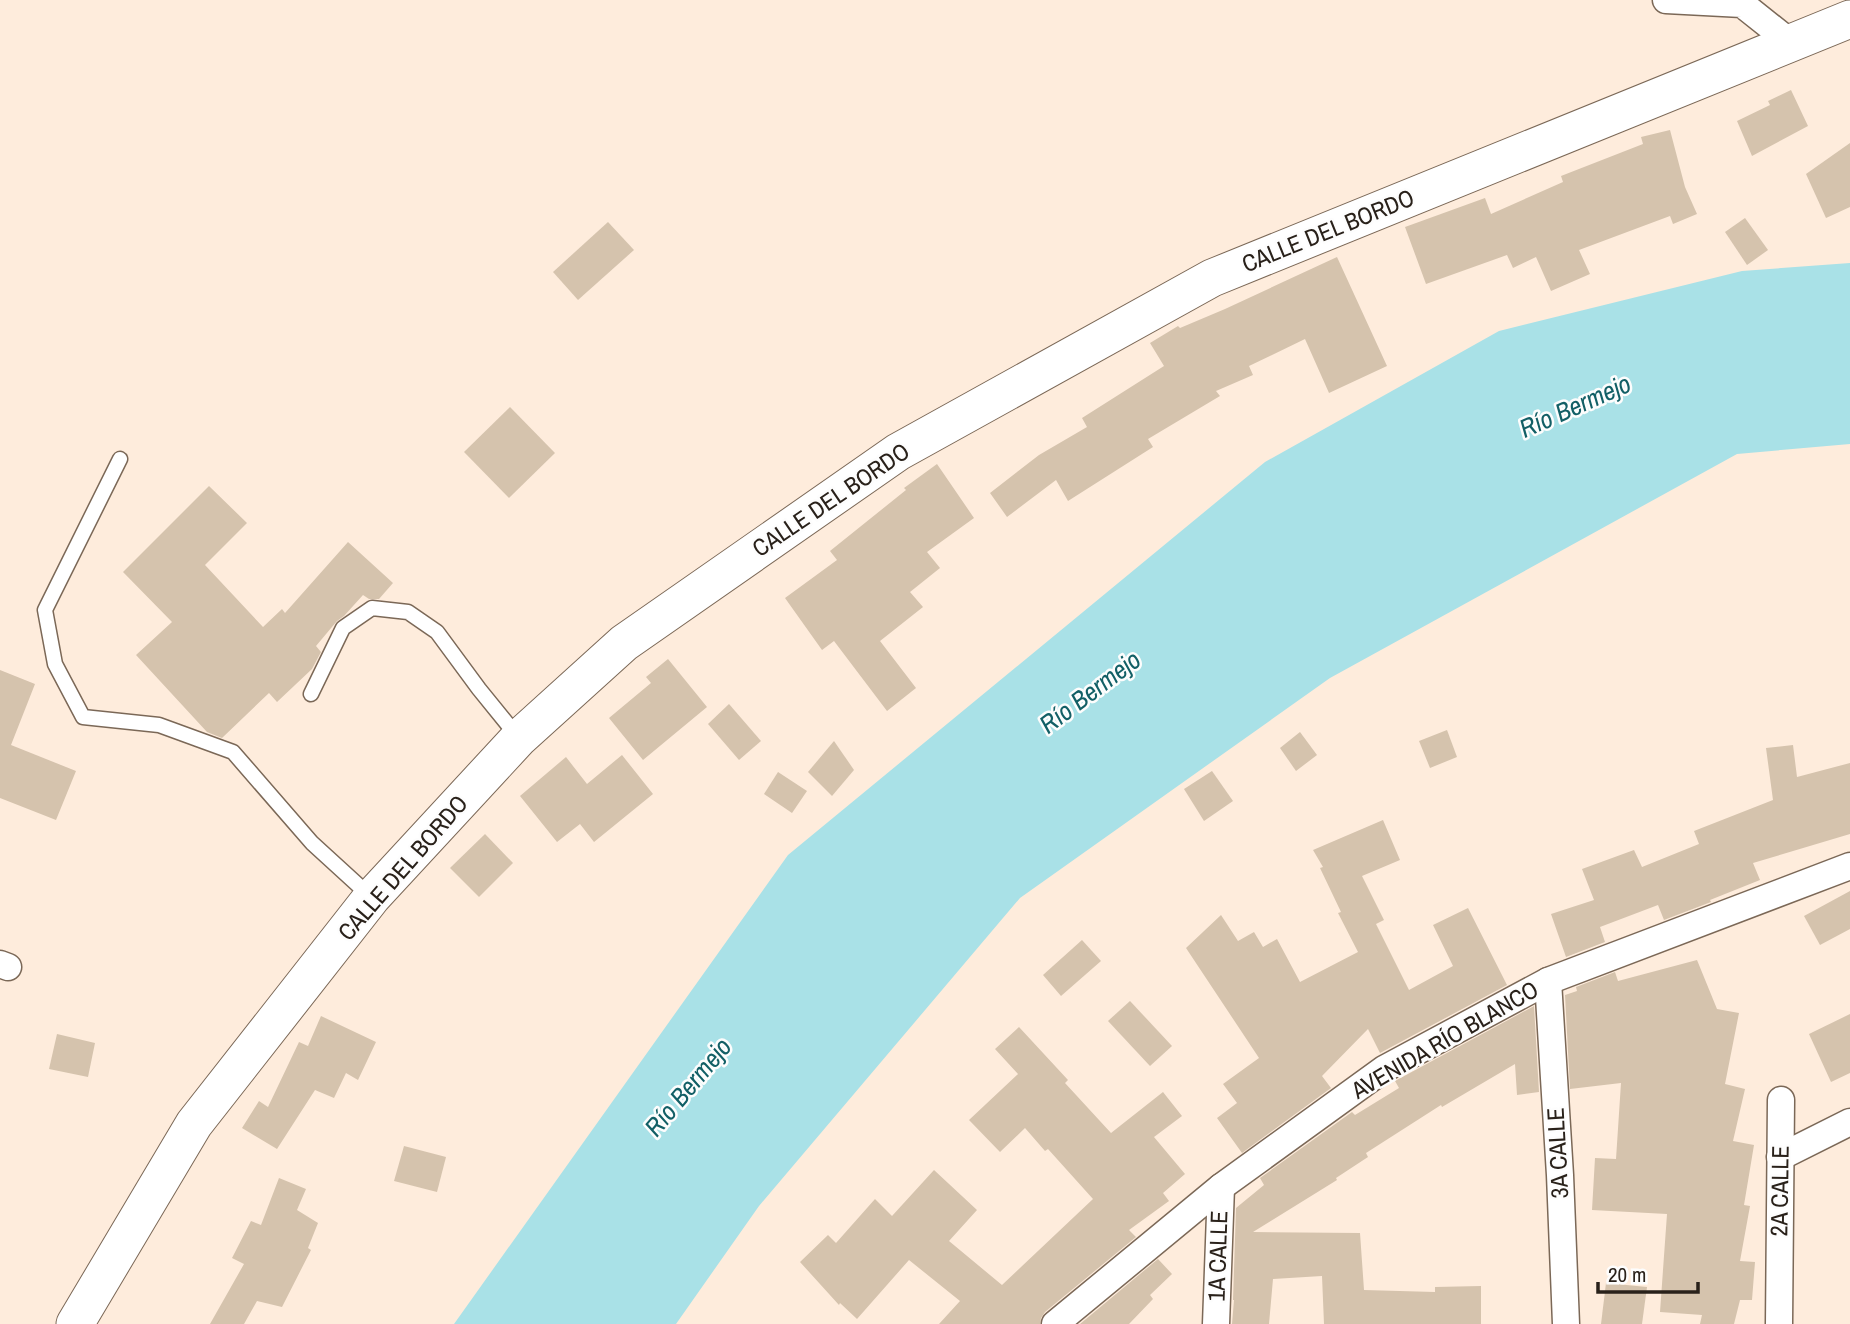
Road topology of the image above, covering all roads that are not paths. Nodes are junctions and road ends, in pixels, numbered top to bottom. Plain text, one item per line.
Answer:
1 (1667, 0) edge
2 (1850, 19) edge
3 (1791, 43) junction
4 (120, 459) dead end
5 (311, 694) dead end
6 (519, 738) junction
7 (1850, 866) edge
8 (372, 897) junction
9 (1548, 981) junction
10 (1781, 1100) dead end
11 (1850, 1122) edge
12 (1780, 1157) junction
13 (1221, 1187) junction
14 (75, 1324) edge
15 (1055, 1324) edge
16 (1216, 1324) edge
17 (1566, 1324) edge
18 (1779, 1324) edge

1 - 3 street
2 - 3 street, CALLE DEL BORDO
3 - 6 street, CALLE DEL BORDO
4 - 8 lane
5 - 6 lane
6 - 8 street, CALLE DEL BORDO
7 - 9 street, AVENIDA RÍO BLANCO
8 - 14 street, CALLE DEL BORDO
9 - 13 street, AVENIDA RÍO BLANCO
9 - 17 street, 3A CALLE
10 - 12 street, 2A CALLE
11 - 12 street
12 - 18 street, 2A CALLE
13 - 15 street, AVENIDA RÍO BLANCO
13 - 16 street, 1A CALLE

